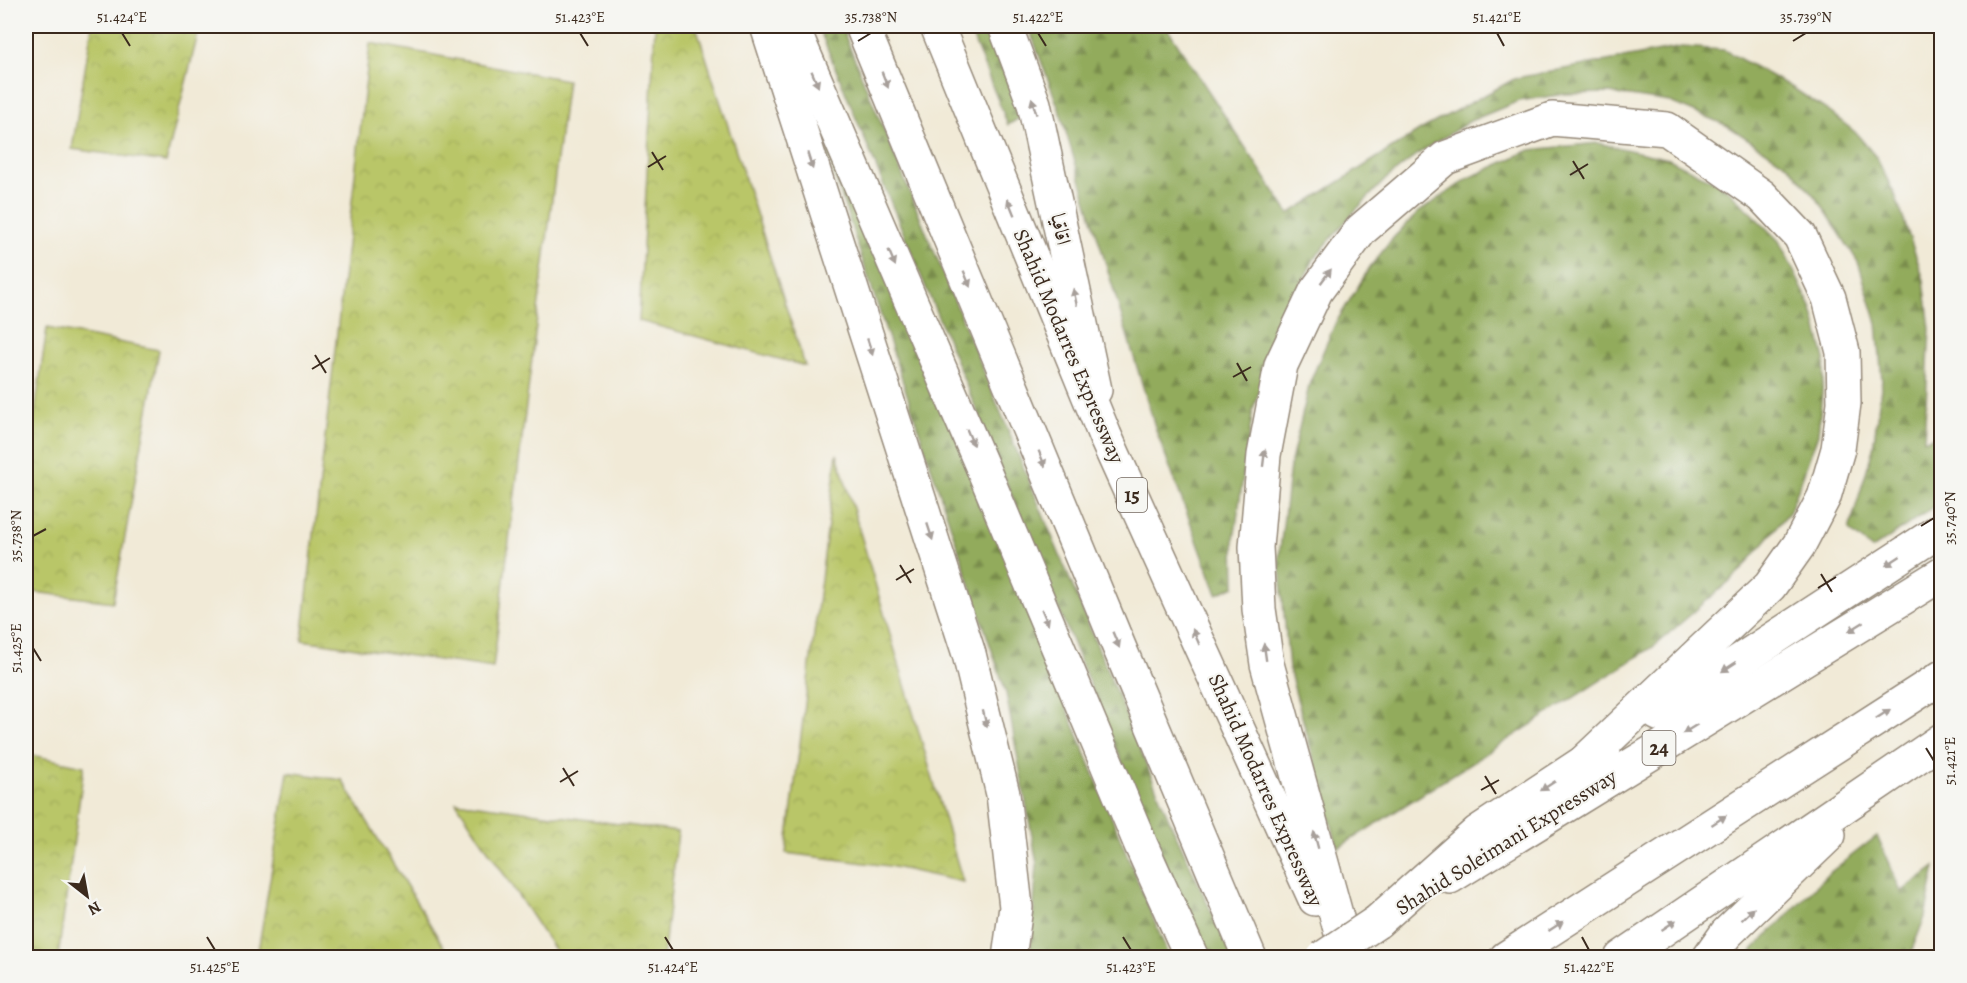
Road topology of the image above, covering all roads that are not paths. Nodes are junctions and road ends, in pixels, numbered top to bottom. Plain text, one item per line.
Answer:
1 (767, 26) edge
2 (792, 26) edge
3 (862, 26) edge
4 (937, 26) edge
5 (1005, 26) edge
6 (1105, 436) junction
7 (1941, 529) edge
8 (1941, 574) edge
9 (1941, 677) edge
10 (1941, 740) edge
11 (1586, 761) junction
12 (1894, 772) junction
13 (1377, 922) junction
14 (1009, 957) edge
15 (1192, 957) edge
16 (1251, 957) edge
17 (1323, 957) edge
18 (1342, 957) edge
19 (1348, 957) edge
20 (1506, 957) edge
21 (1621, 957) edge
22 (1709, 957) edge

1 -> 14 main road
2 -> 15 main road
3 -> 16 main road
6 -> 4 main road, Shahid Modarres Expressway / 15
6 -> 5 main road, اقاقیا
18 -> 6 main road, Shahid Modarres Expressway / 15
7 -> 11 main road
8 -> 13 main road, Shahid Soleimani Expressway / 24
20 -> 9 main road
10 - 12 main road
11 -> 13 main road
19 -> 11 main road
21 -> 12 main road
22 -> 12 main road
13 - 17 main road, 24, bridge

